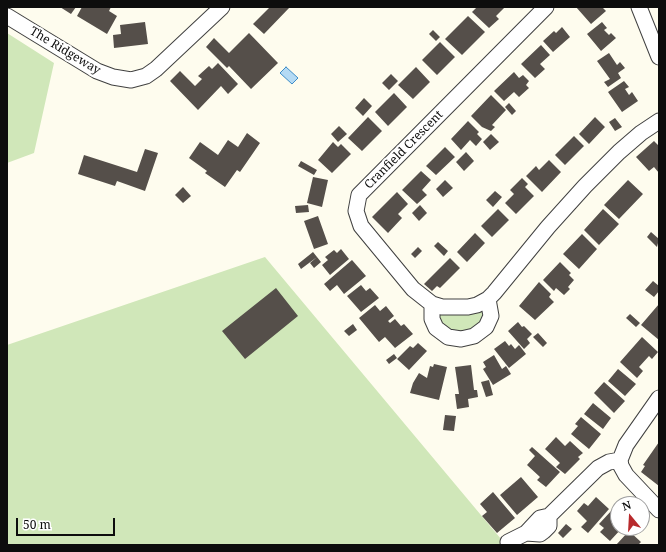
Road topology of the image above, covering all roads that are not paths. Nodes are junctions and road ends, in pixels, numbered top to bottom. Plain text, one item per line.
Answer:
1 (222, 7) edge
2 (546, 7) edge
3 (639, 7) edge
4 (7, 16) edge
5 (659, 56) edge
6 (659, 122) edge
7 (488, 299) junction
8 (432, 304) junction
9 (659, 398) edge
10 (620, 460) junction
11 (659, 510) edge
12 (508, 542) dead end

1 - 4 street, The Ridgeway
2 - 8 street, Cranfield Crescent
3 - 5 street
6 - 7 street, Cranfield Crescent
7 - 8 street, Cranfield Crescent
7 - 8 street
9 - 10 street
10 - 11 street
10 - 12 street

